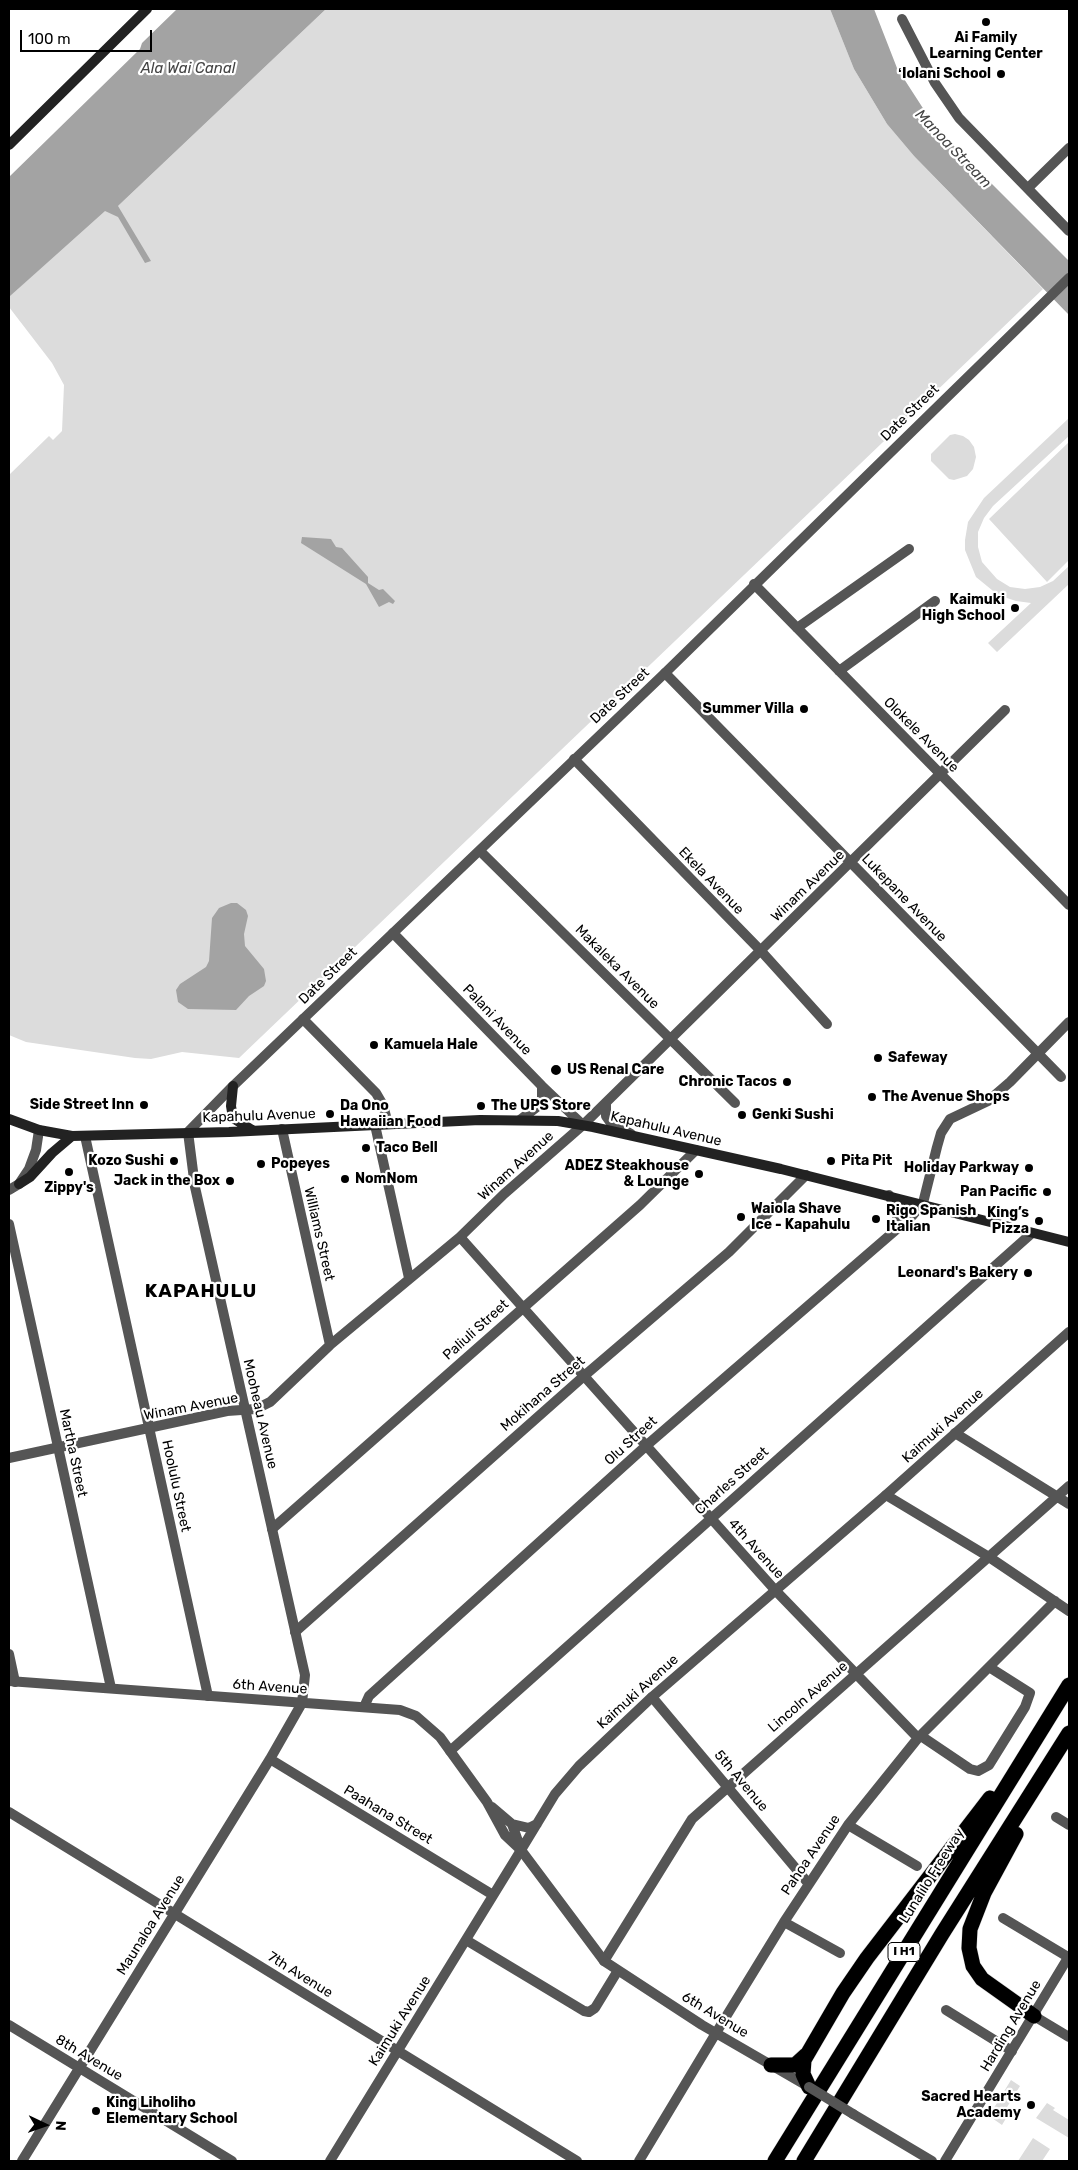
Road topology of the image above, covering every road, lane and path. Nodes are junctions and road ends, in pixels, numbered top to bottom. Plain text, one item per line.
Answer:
1 (148, 9) edge
2 (902, 19) dead end
3 (9, 145) edge
4 (1069, 148) edge
5 (1028, 188) junction
6 (1069, 231) edge
7 (1069, 278) edge
8 (909, 549) dead end
9 (754, 584) junction
10 (936, 601) dead end
11 (797, 628) junction
12 (839, 671) junction
13 (665, 673) junction
14 (1005, 710) dead end
15 (574, 759) junction
16 (942, 775) junction
17 (480, 851) junction
18 (851, 864) junction
19 (1069, 905) edge
20 (393, 933) junction
21 (761, 951) junction
22 (303, 1019) junction
23 (1069, 1022) edge
24 (827, 1024) dead end
25 (671, 1040) junction
26 (1036, 1054) junction
27 (1061, 1077) dead end
28 (233, 1086) junction
29 (542, 1086) junction
30 (735, 1102) dead end
31 (606, 1104) junction
32 (9, 1119) edge
33 (520, 1120) junction
34 (388, 1124) junction
35 (375, 1125) junction
36 (583, 1125) junction
37 (282, 1129) junction
38 (39, 1130) junction
39 (252, 1130) junction
40 (188, 1132) junction
41 (72, 1136) junction
42 (85, 1136) junction
43 (637, 1137) junction
44 (696, 1150) junction
45 (806, 1175) junction
46 (19, 1184) junction
47 (9, 1190) edge
48 (889, 1195) junction
49 (923, 1203) junction
50 (9, 1224) edge
51 (895, 1230) junction
52 (1032, 1232) junction
53 (460, 1238) junction
54 (1069, 1242) edge
55 (409, 1278) junction
56 (523, 1307) junction
57 (1069, 1332) edge
58 (330, 1345) junction
59 (584, 1376) junction
60 (245, 1410) junction
61 (149, 1429) junction
62 (955, 1434) junction
63 (647, 1445) junction
64 (58, 1447) junction
65 (9, 1458) edge
66 (1069, 1486) edge
67 (886, 1495) junction
68 (1056, 1496) junction
69 (1069, 1504) edge
70 (711, 1518) junction
71 (272, 1530) junction
72 (989, 1557) junction
73 (775, 1590) junction
74 (1055, 1601) junction
75 (1069, 1611) edge
76 (295, 1632) junction
77 (9, 1654) edge
78 (989, 1667) junction
79 (854, 1674) junction
80 (12, 1682) edge
81 (1069, 1685) edge
82 (111, 1688) junction
83 (208, 1696) junction
84 (652, 1697) junction
85 (302, 1703) junction
86 (364, 1707) junction
87 (1069, 1734) edge
88 (919, 1737) junction
89 (1034, 1742) junction
90 (450, 1751) junction
91 (270, 1759) junction
92 (727, 1786) junction
93 (487, 1802) junction
94 (9, 1812) edge
95 (1056, 1817) dead end
96 (512, 1824) junction
97 (537, 1824) junction
98 (848, 1825) junction
99 (1069, 1825) edge
100 (521, 1850) junction
101 (917, 1866) dead end
102 (808, 1883) junction
103 (493, 1895) junction
104 (174, 1913) junction
105 (1003, 1918) dead end
106 (784, 1922) junction
107 (466, 1940) junction
108 (840, 1953) dead end
109 (1069, 1956) edge
110 (604, 1962) junction
111 (618, 1972) junction
112 (946, 2010) dead end
113 (1034, 2016) junction
114 (9, 2025) edge
115 (716, 2033) junction
116 (1069, 2037) edge
117 (397, 2050) junction
118 (1012, 2051) junction
119 (806, 2055) junction
120 (771, 2065) junction
121 (80, 2068) junction
122 (809, 2087) junction
123 (22, 2161) edge
124 (232, 2161) edge
125 (330, 2161) edge
126 (578, 2161) edge
127 (639, 2161) edge
128 (775, 2161) edge
129 (804, 2161) edge
130 (932, 2161) edge
131 (945, 2161) edge

1 - 3 main road
2 - 5 street
4 - 5 street
5 - 6 street
7 - 9 street, Date Street
8 - 11 street
9 - 11 street, Olokele Avenue
9 - 13 street, Date Street
10 - 12 street
11 - 12 street, Olokele Avenue
12 - 16 street, Olokele Avenue
13 - 15 street, Date Street
13 - 18 street, Lukepane Avenue
14 - 16 street, Winam Avenue
15 - 17 street, Date Street
15 - 21 street, Ekela Avenue
16 - 18 street, Winam Avenue
16 - 19 street, Olokele Avenue
17 - 20 street, Date Street
17 - 25 street, Makaleka Avenue
18 - 21 street, Winam Avenue
18 - 26 street, Lukepane Avenue
20 - 22 street, Date Street
20 - 29 street, Palani Avenue
21 - 24 street, Ekela Avenue
21 - 25 street, Winam Avenue
22 - 28 street, Date Street
22 - 34 street
23 - 26 street
25 - 30 street, Makaleka Avenue
25 - 31 street, Winam Avenue
26 - 27 street, Lukepane Avenue
26 - 49 street
28 - 39 main road
28 - 40 street, Date Street
29 - 33 street
29 - 36 street, Palani Avenue
31 - 36 street, Winam Avenue
31 - 43 street
32 - 38 main road, Kapahulu Avenue
33 - 34 main road, Kapahulu Avenue
33 - 36 main road, Kapahulu Avenue
34 - 35 main road, Kapahulu Avenue
35 - 37 main road, Kapahulu Avenue
35 - 55 street
36 - 43 main road, Kapahulu Avenue
36 - 53 street, Winam Avenue
37 - 39 main road, Kapahulu Avenue
37 - 58 street, Williams Street
38 - 41 main road, Kapahulu Avenue
38 - 46 street
39 - 40 main road, Kapahulu Avenue
40 - 42 main road, Kapahulu Avenue
40 - 60 street, Mooheau Avenue
41 - 42 main road, Kapahulu Avenue
41 - 46 main road
42 - 61 street, Hoolulu Street
43 - 44 main road, Kapahulu Avenue
44 - 45 main road, Kapahulu Avenue
44 - 56 street, Paliuli Street
45 - 48 main road, Kapahulu Avenue
45 - 59 street, Mokihana Street
46 - 47 street
48 - 49 main road, Kapahulu Avenue
48 - 51 street
49 - 51 street, Olu Street
49 - 52 main road, Kapahulu Avenue
50 - 64 street, Martha Street
51 - 63 street, Olu Street
52 - 54 main road, Kapahulu Avenue
52 - 70 street, Charles Street
53 - 55 street, Winam Avenue
53 - 56 street, 4th Avenue
55 - 58 street, Winam Avenue
56 - 59 street, 4th Avenue
56 - 71 street, Paliuli Street
57 - 62 street, Kaimuki Avenue
58 - 60 street, Winam Avenue
59 - 63 street, 4th Avenue
59 - 76 street, Mokihana Street
60 - 61 street, Winam Avenue
60 - 71 street, Mooheau Avenue
61 - 64 street, Winam Avenue
61 - 83 street, Hoolulu Street
62 - 67 street, Kaimuki Avenue
62 - 68 street
63 - 70 street, 4th Avenue
63 - 86 street, Olu Street
64 - 65 street, Winam Avenue
64 - 82 street, Martha Street
66 - 68 street, Lincoln Avenue
67 - 72 street
67 - 73 street, Kaimuki Avenue
68 - 69 street
68 - 72 street, Lincoln Avenue
70 - 73 street, 4th Avenue
70 - 90 street, Charles Street
71 - 76 street, Mooheau Avenue
72 - 74 street
72 - 79 street, Lincoln Avenue
73 - 79 street, 4th Avenue
73 - 84 street, Kaimuki Avenue
74 - 75 street
74 - 78 street, Pahoa Avenue
76 - 85 street, Mooheau Avenue
77 - 80 street
78 - 88 street, Pahoa Avenue
78 - 88 street, 4th Avenue
79 - 88 street, 4th Avenue
79 - 92 street, Lincoln Avenue
80 - 82 street, 6th Avenue
81 - 89 highway, Lunalilo Freeway / I H1
82 - 83 street, 6th Avenue
83 - 85 street, 6th Avenue
84 - 92 street, 5th Avenue
84 - 97 street, Kaimuki Avenue
85 - 86 street, 6th Avenue
85 - 91 street, Maunaloa Avenue
86 - 90 street, 6th Avenue
87 - 113 highway
87 - 129 highway, I H1
88 - 98 street, Pahoa Avenue
89 - 119 highway
89 - 128 highway, Lunalilo Freeway / I H1
90 - 93 street, 6th Avenue
91 - 103 street, Paahana Street
91 - 104 street, Maunaloa Avenue
92 - 102 street, 5th Avenue
92 - 110 street, Lincoln Avenue
93 - 96 street, 6th Avenue
93 - 100 street, 6th Avenue
94 - 104 street, 7th Avenue
95 - 99 street
96 - 97 street
96 - 100 street, 6th Avenue
97 - 100 street, Kaimuki Avenue
98 - 101 street
98 - 102 street, Pahoa Avenue
100 - 103 street, Kaimuki Avenue
100 - 110 street, 6th Avenue
102 - 106 street, Pahoa Avenue
103 - 107 street, Kaimuki Avenue
104 - 117 street, 7th Avenue
104 - 121 street, Maunaloa Avenue
105 - 109 street
106 - 108 street
106 - 115 street, Pahoa Avenue
107 - 111 street
107 - 117 street, Kaimuki Avenue
109 - 113 street, Harding Avenue
110 - 111 street, 6th Avenue
111 - 115 street, 6th Avenue
112 - 118 street
113 - 116 street
113 - 118 street, Harding Avenue
114 - 121 street, 8th Avenue
115 - 120 street, 6th Avenue
115 - 127 street, Pahoa Avenue
117 - 125 street, Kaimuki Avenue
117 - 126 street, 7th Avenue
118 - 131 street, Harding Avenue
119 - 120 highway
119 - 122 highway
120 - 122 street, 6th Avenue
121 - 123 street, Maunaloa Avenue
121 - 124 street, 8th Avenue
122 - 130 street, 6th Avenue, bridge

